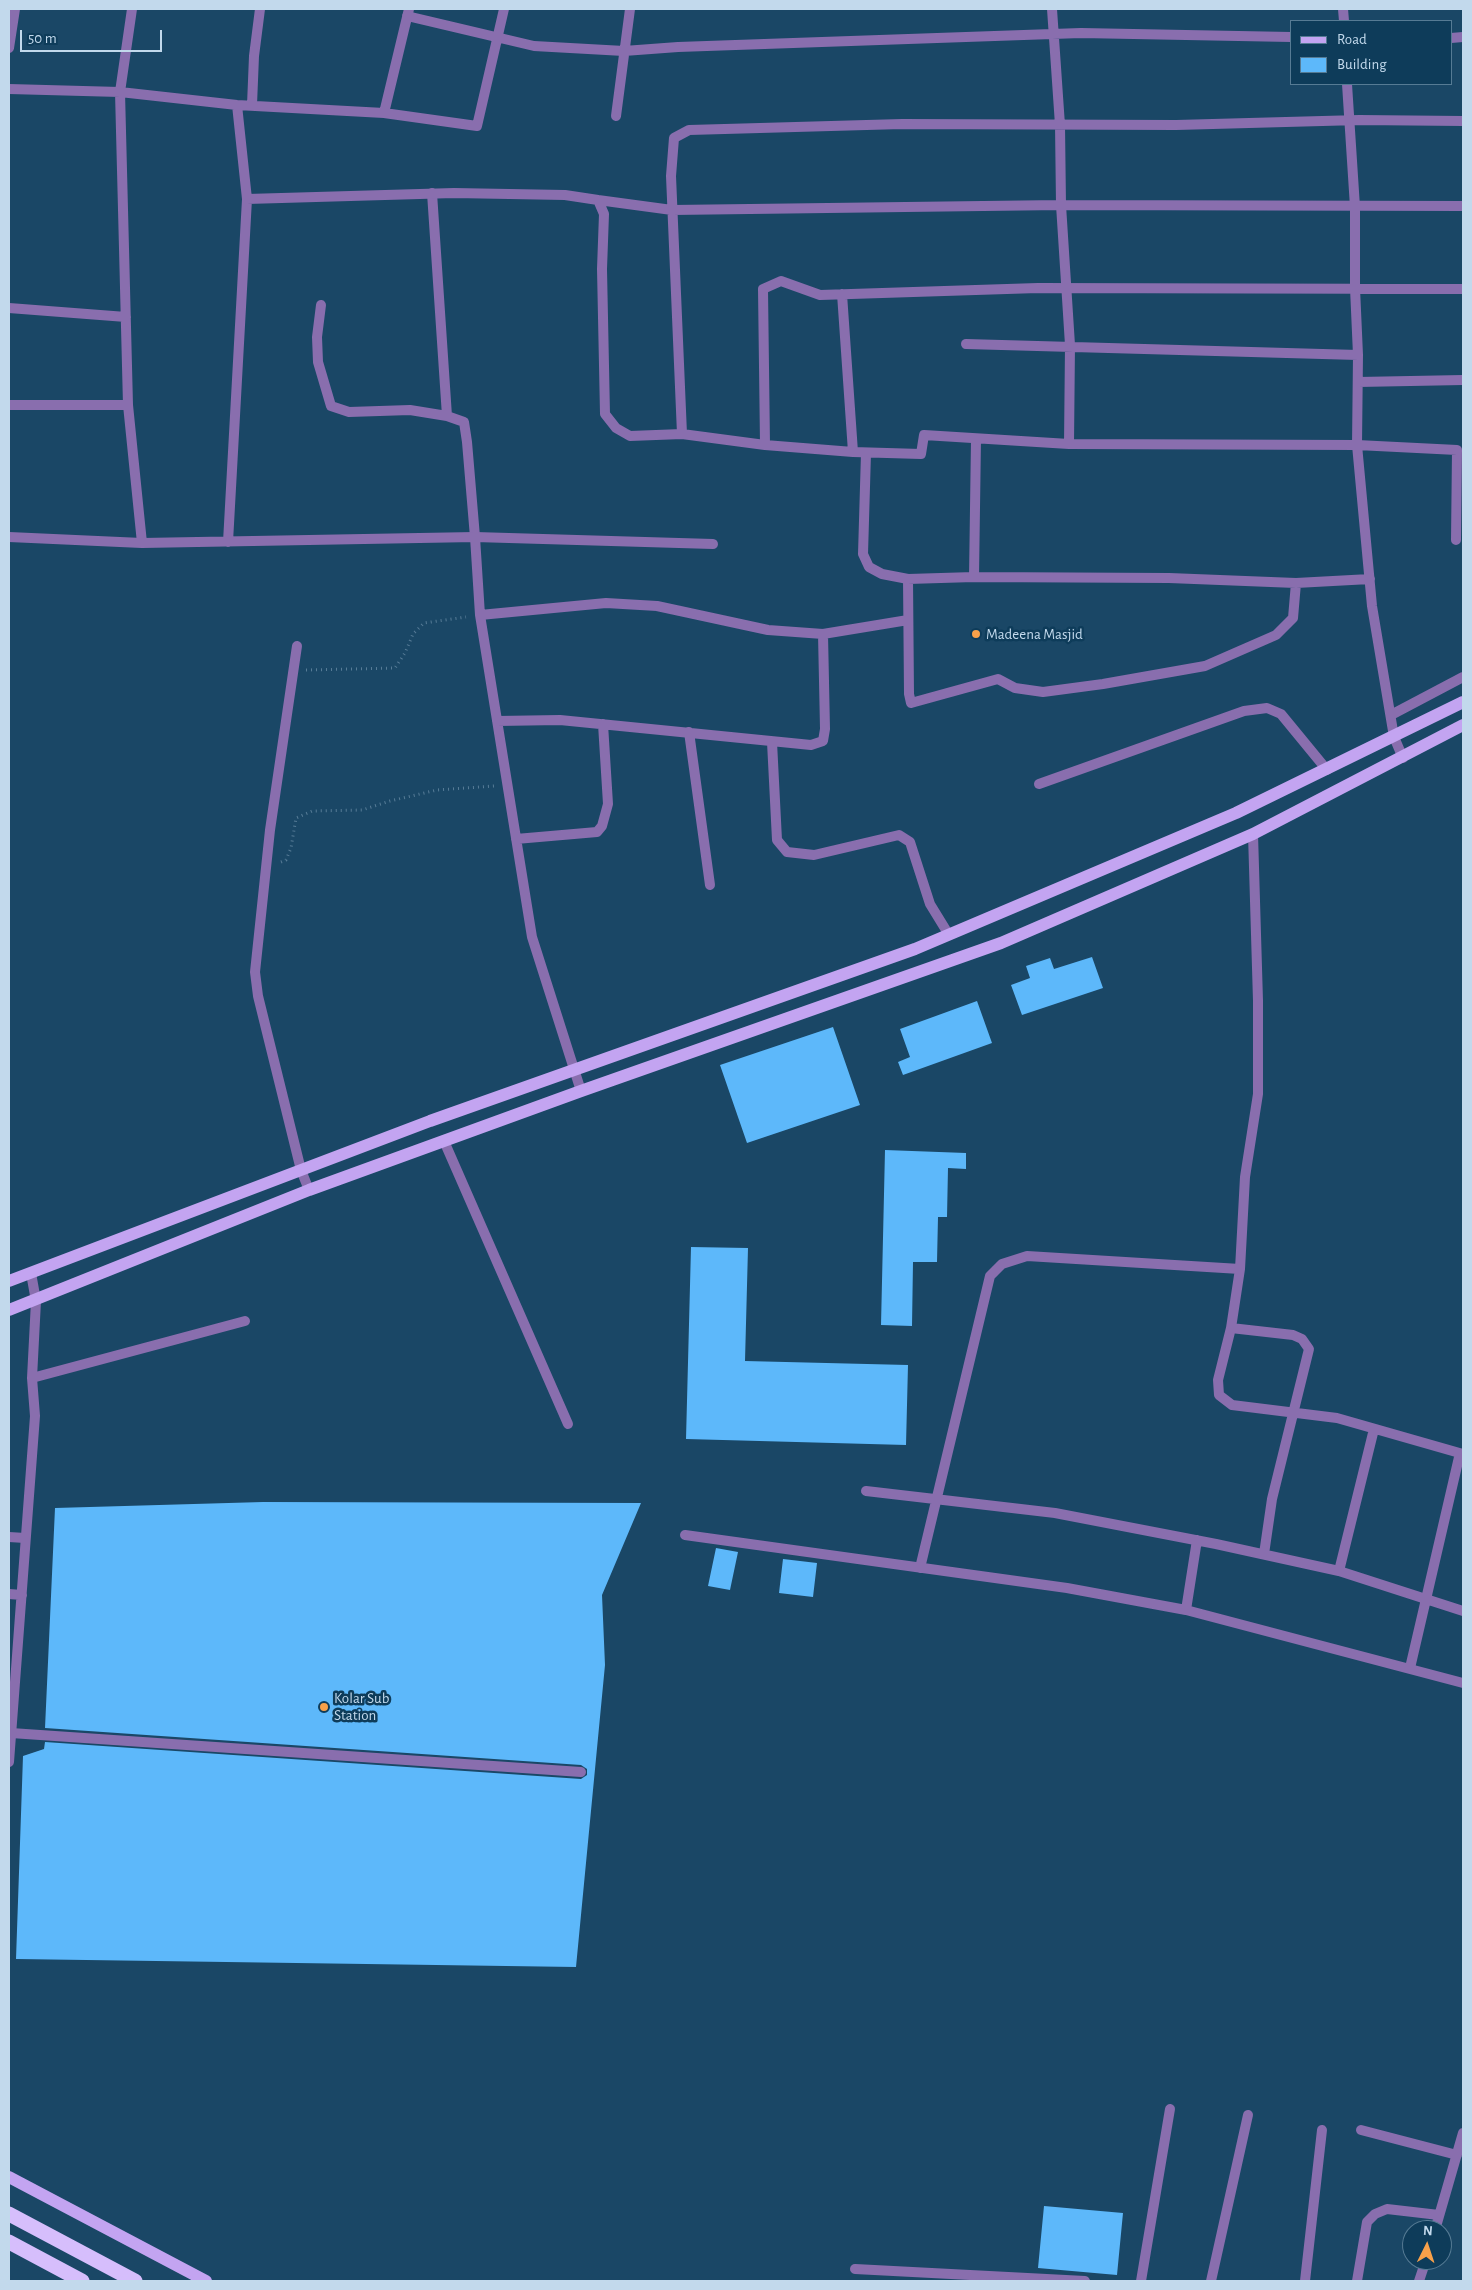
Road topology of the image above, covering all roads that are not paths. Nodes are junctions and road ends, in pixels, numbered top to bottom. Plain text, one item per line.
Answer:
1 (15, 9) edge
2 (132, 9) edge
3 (260, 9) edge
4 (504, 9) edge
5 (630, 9) edge
6 (1052, 9) edge
7 (408, 12) edge
8 (1053, 36) junction
9 (496, 37) junction
10 (1290, 37) edge
11 (9, 48) edge
12 (624, 51) junction
13 (1347, 85) edge
14 (9, 89) edge
15 (120, 92) junction
16 (236, 104) junction
17 (252, 105) junction
18 (384, 113) junction
19 (616, 116) dead end
20 (1349, 121) junction
21 (1463, 121) edge
22 (1060, 125) junction
23 (432, 193) junction
24 (247, 199) junction
25 (598, 200) junction
26 (1061, 205) junction
27 (1463, 206) edge
28 (1355, 207) junction
29 (672, 210) junction
30 (1066, 288) junction
31 (1355, 288) junction
32 (1463, 288) edge
33 (842, 294) junction
34 (321, 305) dead end
35 (9, 308) edge
36 (126, 317) junction
37 (966, 344) dead end
38 (1070, 345) junction
39 (1358, 355) junction
40 (1463, 380) edge
41 (1358, 382) junction
42 (9, 405) edge
43 (128, 405) junction
44 (447, 416) junction
45 (682, 434) junction
46 (976, 439) junction
47 (1069, 444) junction
48 (765, 445) junction
49 (1357, 445) junction
50 (1460, 450) edge
51 (853, 452) junction
52 (866, 453) junction
53 (9, 537) edge
54 (475, 537) junction
55 (1456, 540) dead end
56 (228, 542) junction
57 (142, 543) junction
58 (713, 544) dead end
59 (974, 577) junction
60 (908, 579) junction
61 (1370, 579) junction
62 (1296, 583) junction
63 (480, 615) junction
64 (908, 620) junction
65 (823, 634) junction
66 (297, 646) dead end
67 (1463, 677) edge
68 (1463, 702) edge
69 (1391, 715) junction
70 (497, 721) junction
71 (603, 724) junction
72 (1463, 725) edge
73 (689, 732) junction
74 (1394, 737) junction
75 (772, 742) junction
76 (1403, 758) junction
77 (1327, 770) junction
78 (1039, 784) dead end
79 (1253, 834) junction
80 (516, 839) junction
81 (710, 885) dead end
82 (949, 934) junction
83 (575, 1068) junction
84 (581, 1091) junction
85 (444, 1141) junction
86 (301, 1170) junction
87 (309, 1190) junction
88 (1240, 1269) junction
89 (31, 1273) junction
90 (9, 1281) edge
91 (36, 1301) junction
92 (9, 1310) edge
93 (245, 1321) dead end
94 (1231, 1328) junction
95 (32, 1378) junction
96 (1293, 1412) junction
97 (568, 1424) dead end
98 (1374, 1429) junction
99 (1461, 1453) edge
100 (866, 1491) dead end
101 (935, 1499) junction
102 (685, 1535) dead end
103 (9, 1537) edge
104 (25, 1538) junction
105 (1197, 1540) junction
106 (1264, 1554) junction
107 (920, 1568) junction
108 (1339, 1571) junction
109 (9, 1594) edge
110 (22, 1595) junction
111 (1427, 1600) junction
112 (1186, 1610) junction
113 (1463, 1611) edge
114 (1410, 1668) junction
115 (1463, 1683) edge
116 (11, 1734) junction
117 (9, 1754) edge
118 (9, 1762) edge
119 (581, 1772) dead end
120 (1170, 2109) dead end
121 (1248, 2115) dead end
122 (1322, 2130) dead end
123 (1361, 2130) dead end
124 (1463, 2133) edge
125 (1457, 2155) junction
126 (9, 2177) edge
127 (9, 2214) edge
128 (1439, 2215) junction
129 (1437, 2220) edge
130 (9, 2242) edge
131 (855, 2269) dead end
132 (1050, 2280) edge
133 (82, 2281) edge
134 (135, 2281) edge
135 (206, 2281) edge
136 (1085, 2281) edge
137 (1141, 2281) edge
138 (1211, 2281) edge
139 (1305, 2281) edge
140 (1357, 2281) edge

1 - 11 street
2 - 15 street
3 - 17 street
4 - 9 street
5 - 12 street
6 - 8 street
7 - 9 street
7 - 18 street
8 - 10 street
8 - 12 street
8 - 22 street
9 - 12 street
9 - 18 street
12 - 19 street
13 - 20 street
14 - 15 street
15 - 16 street
15 - 36 street
16 - 17 street
16 - 24 street
17 - 18 street
20 - 21 street
20 - 22 street
20 - 28 street
22 - 26 street
22 - 29 street
23 - 24 street
23 - 25 street
23 - 44 street
24 - 56 street
25 - 29 street
25 - 45 street
26 - 28 street
26 - 29 street
26 - 30 street
27 - 28 street
28 - 31 street
29 - 45 street
30 - 31 street
30 - 33 street
30 - 38 street
31 - 32 street
31 - 39 street
33 - 48 street
33 - 51 street
34 - 44 street
35 - 36 street
36 - 43 street
37 - 38 street
38 - 39 street
38 - 47 street
39 - 41 street
40 - 41 street
41 - 49 street
42 - 43 street
43 - 57 street
44 - 54 street
45 - 48 street
46 - 47 street
46 - 52 street
46 - 59 street
47 - 49 street
48 - 51 street
49 - 50 street
49 - 61 street
50 - 55 street
51 - 52 street
52 - 60 street
53 - 57 street
54 - 56 street
54 - 58 street
54 - 63 street
56 - 57 street
59 - 60 street
59 - 62 street
60 - 64 street
61 - 62 street
61 - 69 street
62 - 64 street
63 - 65 street
63 - 70 street
64 - 65 street
65 - 75 street
66 - 86 street
67 - 69 street
68 - 74 main road
69 - 74 street
70 - 71 street
70 - 80 street
71 - 73 street
71 - 80 street
72 - 76 main road
73 - 75 street
73 - 81 street
74 - 76 street
74 - 77 main road
75 - 82 street
76 - 79 main road
77 - 78 street
77 - 82 main road
79 - 84 main road
79 - 88 street
80 - 83 street
82 - 83 main road
83 - 84 street
83 - 86 main road
84 - 85 main road
85 - 87 main road
85 - 97 street
86 - 87 street
86 - 89 main road
87 - 91 main road
88 - 94 street
88 - 101 street
89 - 90 main road
89 - 91 street
91 - 92 main road
91 - 95 street
93 - 95 street
94 - 96 street
94 - 96 street
95 - 104 street
96 - 98 street
96 - 106 street
98 - 99 street
98 - 108 street
99 - 111 street
100 - 101 street
101 - 105 street
101 - 107 street
102 - 107 street
103 - 104 street
104 - 110 street
105 - 106 street
105 - 112 street
106 - 108 street
107 - 112 street
108 - 111 street
109 - 110 street
110 - 116 street
111 - 113 street
111 - 114 street
112 - 114 street
114 - 115 street
116 - 117 street
116 - 119 street
117 - 118 street
120 - 137 street
121 - 138 street
122 - 139 street
123 - 125 street
124 - 125 street
125 - 128 street
126 - 135 main road
127 - 134 highway
128 - 129 street
128 - 140 street
130 - 133 highway
131 - 132 street
132 - 136 street

